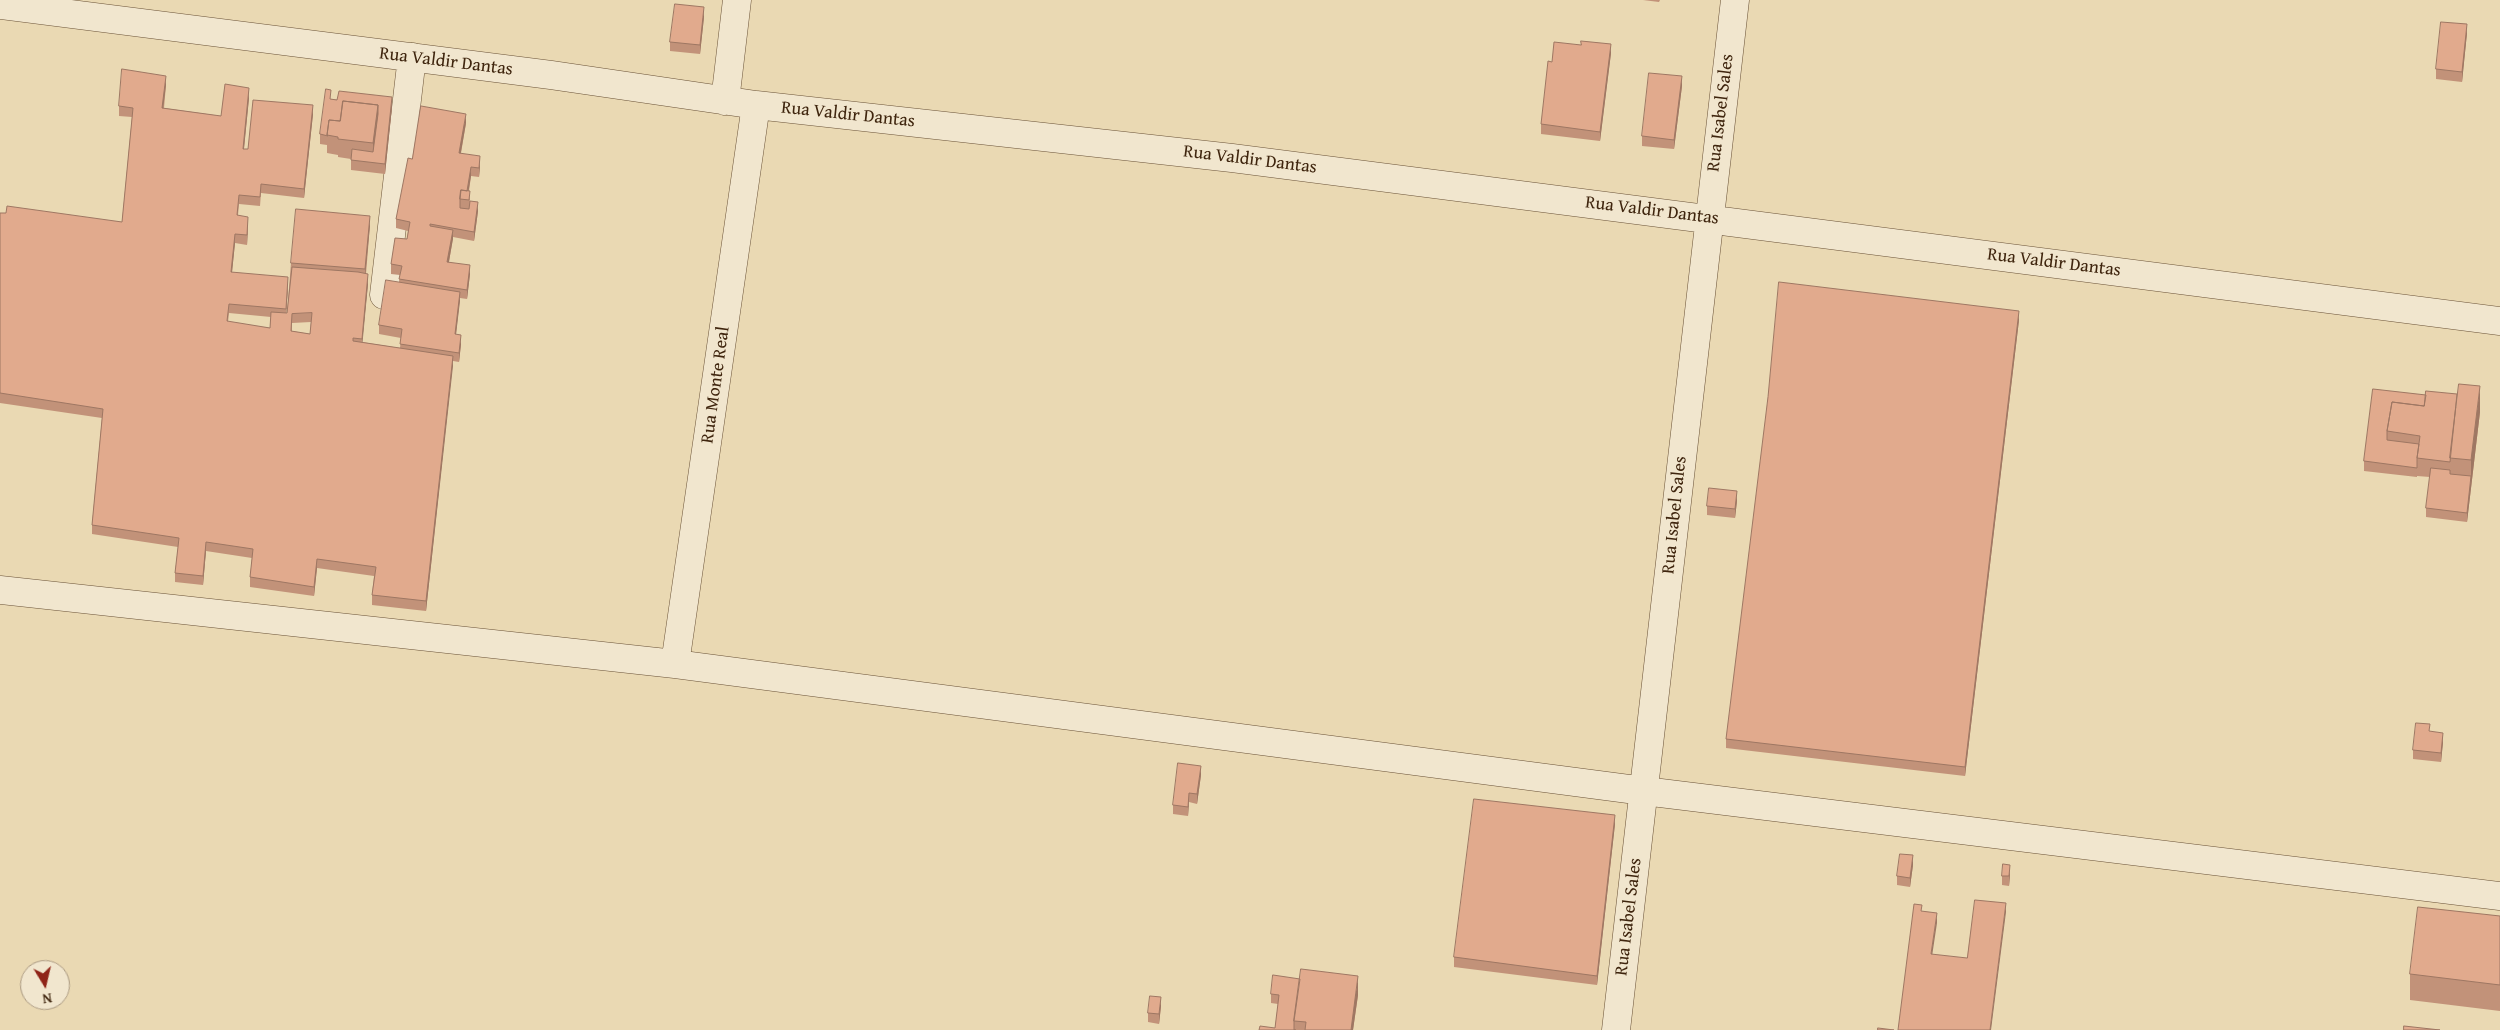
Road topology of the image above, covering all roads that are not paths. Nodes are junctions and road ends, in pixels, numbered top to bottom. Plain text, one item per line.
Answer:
1 (737, 0) edge
2 (1734, 0) edge
3 (0, 5) edge
4 (412, 57) junction
5 (725, 101) junction
6 (756, 105) junction
7 (1708, 218) junction
8 (384, 295) edge
9 (2500, 321) edge
10 (0, 590) edge
11 (675, 664) junction
12 (1644, 791) junction
13 (2500, 896) edge
14 (1616, 1030) edge

1 - 5 street
2 - 7 street, Rua Isabel Sales
3 - 4 street, Rua Valdir Dantas
4 - 5 street, Rua Valdir Dantas
4 - 8 street
5 - 6 street, Rua Valdir Dantas
6 - 7 street, Rua Valdir Dantas
6 - 11 street, Rua Monte Real
7 - 9 street, Rua Valdir Dantas
7 - 12 street, Rua Isabel Sales
10 - 11 street
11 - 12 street
12 - 13 street
12 - 14 street, Rua Isabel Sales

